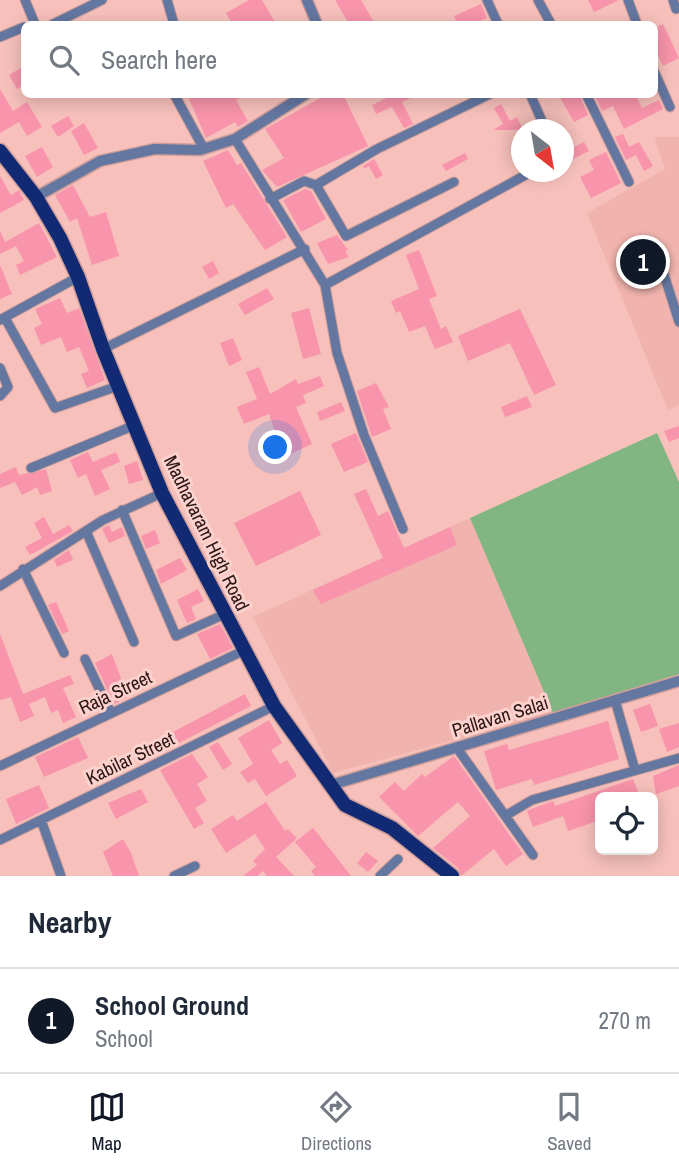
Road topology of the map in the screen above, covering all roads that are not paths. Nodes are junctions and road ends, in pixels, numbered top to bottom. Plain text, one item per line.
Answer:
1 (25, 0) edge
2 (103, 0) edge
3 (167, 0) edge
4 (306, 0) edge
5 (487, 0) edge
6 (538, 0) edge
7 (628, 0) edge
8 (30, 21) edge
9 (59, 21) edge
10 (173, 21) edge
11 (316, 21) edge
12 (497, 21) edge
13 (549, 21) edge
14 (636, 21) edge
15 (21, 29) edge
16 (0, 37) edge
17 (658, 80) edge
18 (176, 98) edge
19 (300, 98) edge
20 (483, 98) edge
21 (532, 98) edge
22 (588, 98) edge
23 (670, 107) dead end
24 (541, 119) edge
25 (234, 139) junction
26 (204, 149) junction
27 (0, 151) edge
28 (454, 182) dead end
29 (513, 182) edge
30 (629, 182) dead end
31 (316, 185) junction
32 (36, 197) junction
33 (271, 199) junction
34 (305, 249) junction
35 (656, 249) dead end
36 (78, 277) junction
37 (325, 285) junction
38 (3, 319) edge
39 (679, 322) edge
40 (103, 349) junction
41 (0, 368) edge
42 (118, 386) junction
43 (0, 396) edge
44 (135, 425) junction
45 (31, 468) dead end
46 (162, 493) junction
47 (122, 510) junction
48 (403, 529) dead end
49 (86, 531) junction
50 (23, 569) junction
51 (0, 586) edge
52 (225, 614) junction
53 (134, 642) dead end
54 (245, 650) junction
55 (64, 653) dead end
56 (85, 659) dead end
57 (679, 681) edge
58 (615, 700) junction
59 (274, 706) junction
60 (111, 713) junction
61 (457, 748) junction
62 (679, 758) edge
63 (1, 764) edge
64 (635, 770) junction
65 (331, 785) junction
66 (505, 816) junction
67 (41, 820) junction
68 (0, 840) edge
69 (533, 855) dead end
70 (398, 859) dead end
71 (195, 866) dead end
72 (61, 876) edge
73 (174, 876) edge
74 (380, 876) edge
75 (452, 876) edge

1 - 8 street
2 - 9 street
3 - 10 street
4 - 11 street
5 - 12 street
6 - 13 street
7 - 14 street
15 - 16 street
17 - 23 street
18 - 26 street
19 - 25 street
20 - 31 street
21 - 24 street
22 - 30 street
25 - 26 street
25 - 33 street
26 - 32 street
27 - 32 main road, Madhavaram High Road
28 - 31 street
29 - 37 street
31 - 33 street
32 - 36 main road, Madhavaram High Road
33 - 34 street
34 - 37 street
34 - 40 street
35 - 39 street
36 - 38 street
36 - 40 main road, Madhavaram High Road
37 - 48 street
38 - 42 street
40 - 42 main road, Madhavaram High Road
41 - 43 street
42 - 44 main road, Madhavaram High Road
44 - 45 street
44 - 46 main road, Madhavaram High Road
46 - 47 street
46 - 52 main road, Madhavaram High Road
47 - 49 street
47 - 52 street
49 - 50 street
49 - 53 street
50 - 51 street
50 - 55 street
52 - 54 main road, Madhavaram High Road
54 - 59 main road, Madhavaram High Road
54 - 60 street, Raja Street
56 - 60 street
57 - 58 street, Pallavan Salai
58 - 61 street, Pallavan Salai
58 - 64 street
59 - 65 main road, Madhavaram High Road
59 - 67 street, Kabilar Street
60 - 63 street, Raja Street
61 - 65 street, Pallavan Salai
61 - 66 street
62 - 64 street
64 - 66 street
65 - 75 main road, Madhavaram High Road
66 - 69 street
67 - 68 street, Kabilar Street
67 - 72 street
70 - 74 street
71 - 73 street

